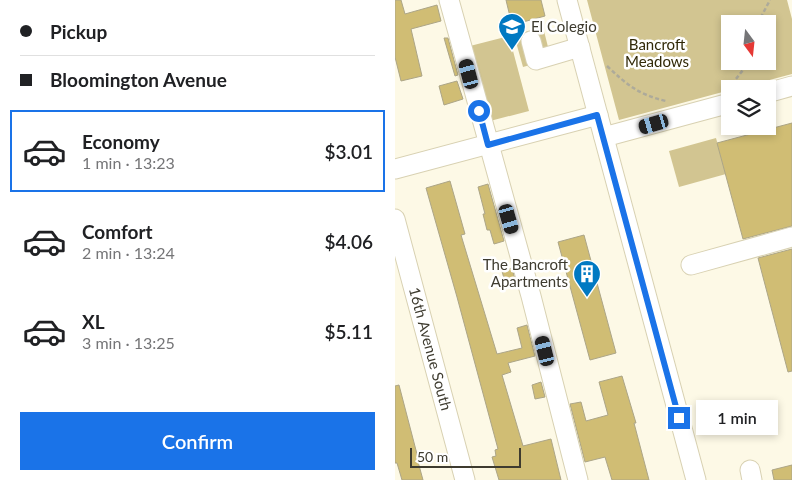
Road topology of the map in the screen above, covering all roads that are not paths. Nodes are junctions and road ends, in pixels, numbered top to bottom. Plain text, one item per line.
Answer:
1 (449, 0) edge
2 (567, 0) edge
3 (531, 41) dead end
4 (580, 48) junction
5 (792, 86) edge
6 (776, 90) edge
7 (721, 97) edge
8 (597, 115) junction
9 (604, 137) junction
10 (488, 145) junction
11 (395, 169) edge
12 (395, 219) edge
13 (792, 237) edge
14 (691, 265) dead end
15 (465, 480) edge
16 (578, 480) edge
17 (696, 480) edge

1 - 10 street
2 - 4 street
3 - 4 street
4 - 8 street
5 - 6 street
7 - 9 street
8 - 9 street
8 - 10 street
9 - 17 street
10 - 11 street
10 - 16 street
12 - 15 street, 16th Avenue South
13 - 14 street

